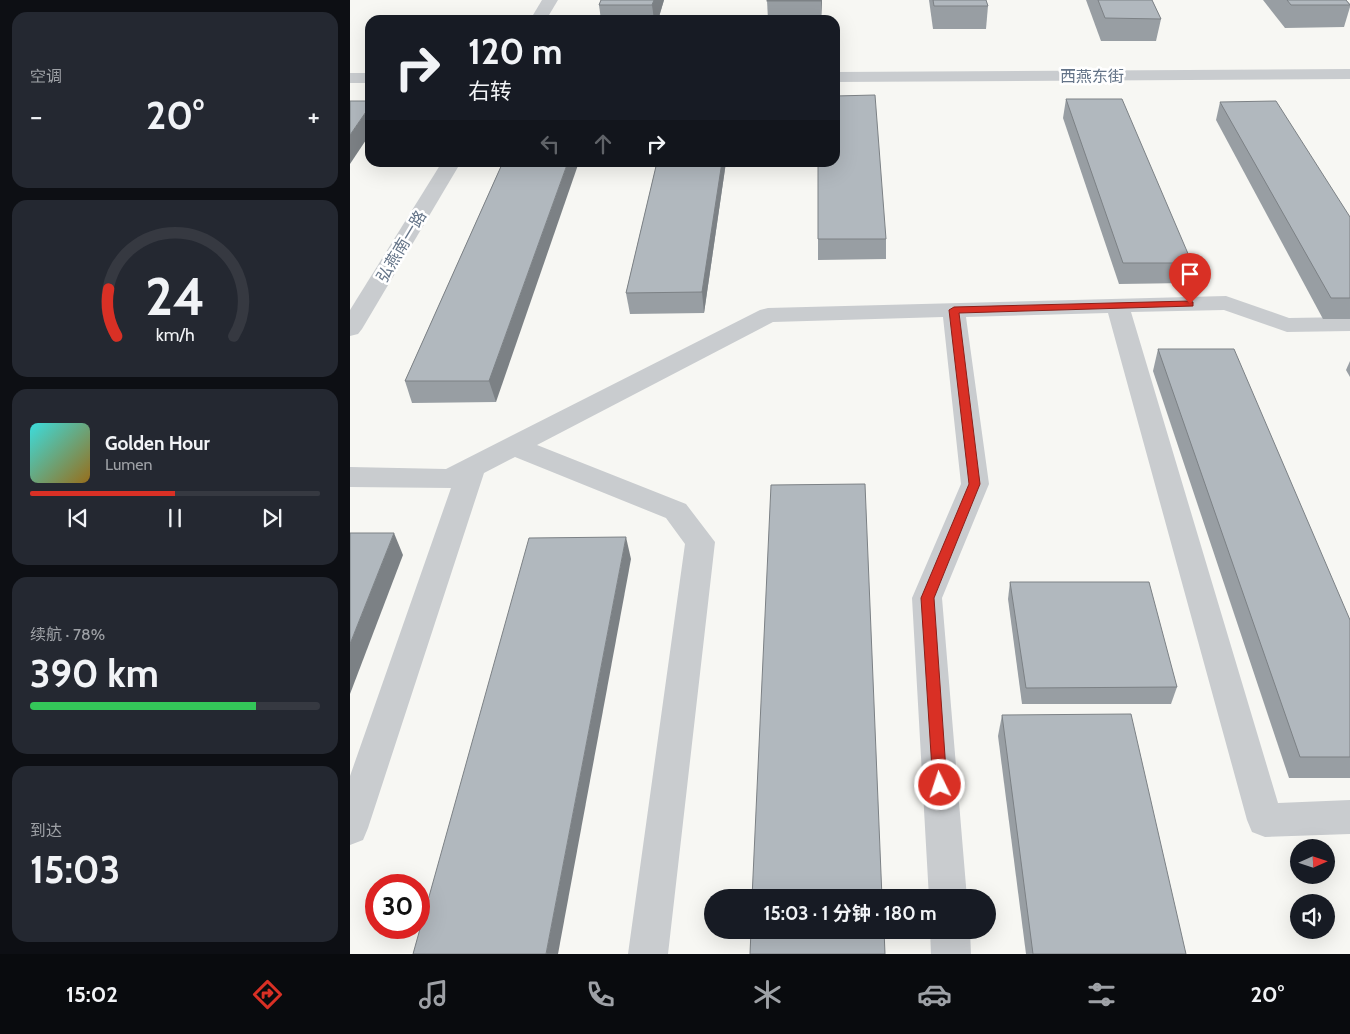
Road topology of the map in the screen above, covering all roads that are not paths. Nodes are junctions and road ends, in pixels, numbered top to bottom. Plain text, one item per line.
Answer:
1 (550, 0) edge
2 (541, 15) edge
3 (1350, 74) edge
4 (840, 77) edge
5 (350, 78) edge
6 (365, 78) edge
7 (449, 167) edge
8 (1118, 306) junction
9 (954, 310) junction
10 (1350, 324) edge
11 (350, 329) edge
12 (514, 446) junction
13 (472, 467) junction
14 (350, 476) edge
15 (1350, 818) edge
16 (350, 828) edge
17 (947, 889) edge
18 (950, 939) edge
19 (648, 954) edge
20 (951, 954) edge

1 - 2 street
3 - 4 street, 西燕东街
5 - 6 street
7 - 11 street, 弘燕南一路
8 - 9 street
8 - 10 street
8 - 15 street
9 - 12 street
9 - 17 street
12 - 13 street
12 - 19 street
13 - 14 street
13 - 16 street
18 - 20 street

